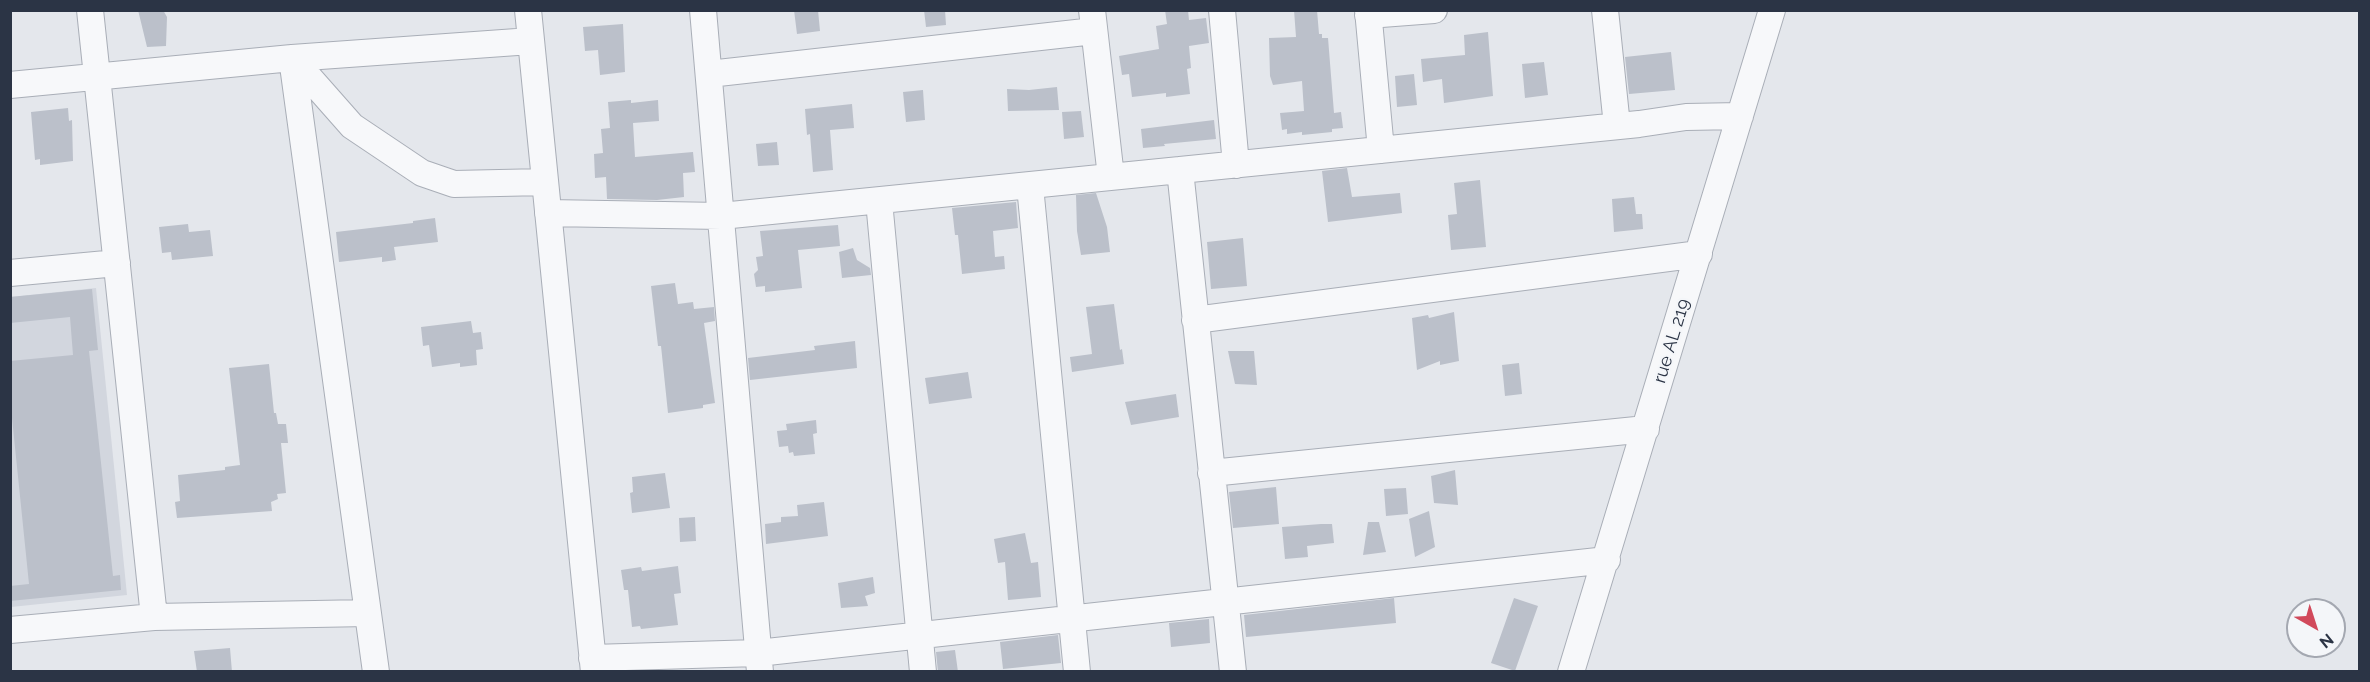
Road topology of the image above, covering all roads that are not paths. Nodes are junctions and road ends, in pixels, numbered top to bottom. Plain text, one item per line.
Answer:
1 (90, 10) edge
2 (528, 10) edge
3 (703, 10) edge
4 (1222, 10) edge
5 (1434, 10) edge
6 (1605, 10) edge
7 (1772, 10) edge
8 (1368, 13) edge
9 (1093, 21) edge
10 (531, 41) junction
11 (292, 58) junction
12 (709, 74) junction
13 (97, 76) junction
14 (10, 85) edge
15 (1740, 116) junction
16 (1617, 126) junction
17 (1381, 150) junction
18 (1236, 165) junction
19 (1180, 170) junction
20 (1111, 177) junction
21 (545, 182) junction
22 (1030, 186) junction
23 (879, 201) junction
24 (548, 213) junction
25 (721, 216) junction
26 (1699, 255) junction
27 (117, 263) junction
28 (10, 273) edge
29 (1195, 320) junction
30 (1646, 429) junction
31 (1211, 473) junction
32 (1606, 560) junction
33 (1224, 603) junction
34 (368, 613) junction
35 (154, 617) junction
36 (1071, 619) junction
37 (10, 630) edge
38 (920, 635) junction
39 (759, 662) edge
40 (593, 665) edge
41 (376, 672) edge
42 (724, 672) edge
43 (923, 672) edge
44 (1077, 672) edge
45 (1233, 672) edge
46 (1571, 672) edge

1 - 13 street
2 - 10 street
3 - 12 street
4 - 18 street
5 - 8 street
6 - 16 street
7 - 15 street, rue AL 219
8 - 17 street
9 - 12 street
9 - 20 street
10 - 11 street
10 - 21 street
11 - 13 street
11 - 21 street
11 - 34 street
12 - 25 street
13 - 14 street
13 - 27 street
15 - 16 street
15 - 26 street, rue AL 219
16 - 17 street
17 - 18 street
18 - 19 street
19 - 20 street
19 - 29 street
20 - 22 street
21 - 24 street
22 - 23 street
22 - 36 street
23 - 25 street
23 - 38 street
24 - 25 street
24 - 40 street
25 - 39 street
26 - 29 street
26 - 30 street, rue AL 219
27 - 28 street
27 - 35 street
29 - 31 street
30 - 31 street
30 - 32 street, rue AL 219
31 - 33 street
32 - 33 street
32 - 46 street, rue AL 219
33 - 36 street
33 - 45 street
34 - 35 street
34 - 41 street
35 - 37 street
36 - 38 street
36 - 44 street
38 - 39 street
38 - 43 street
39 - 40 street
39 - 42 street

